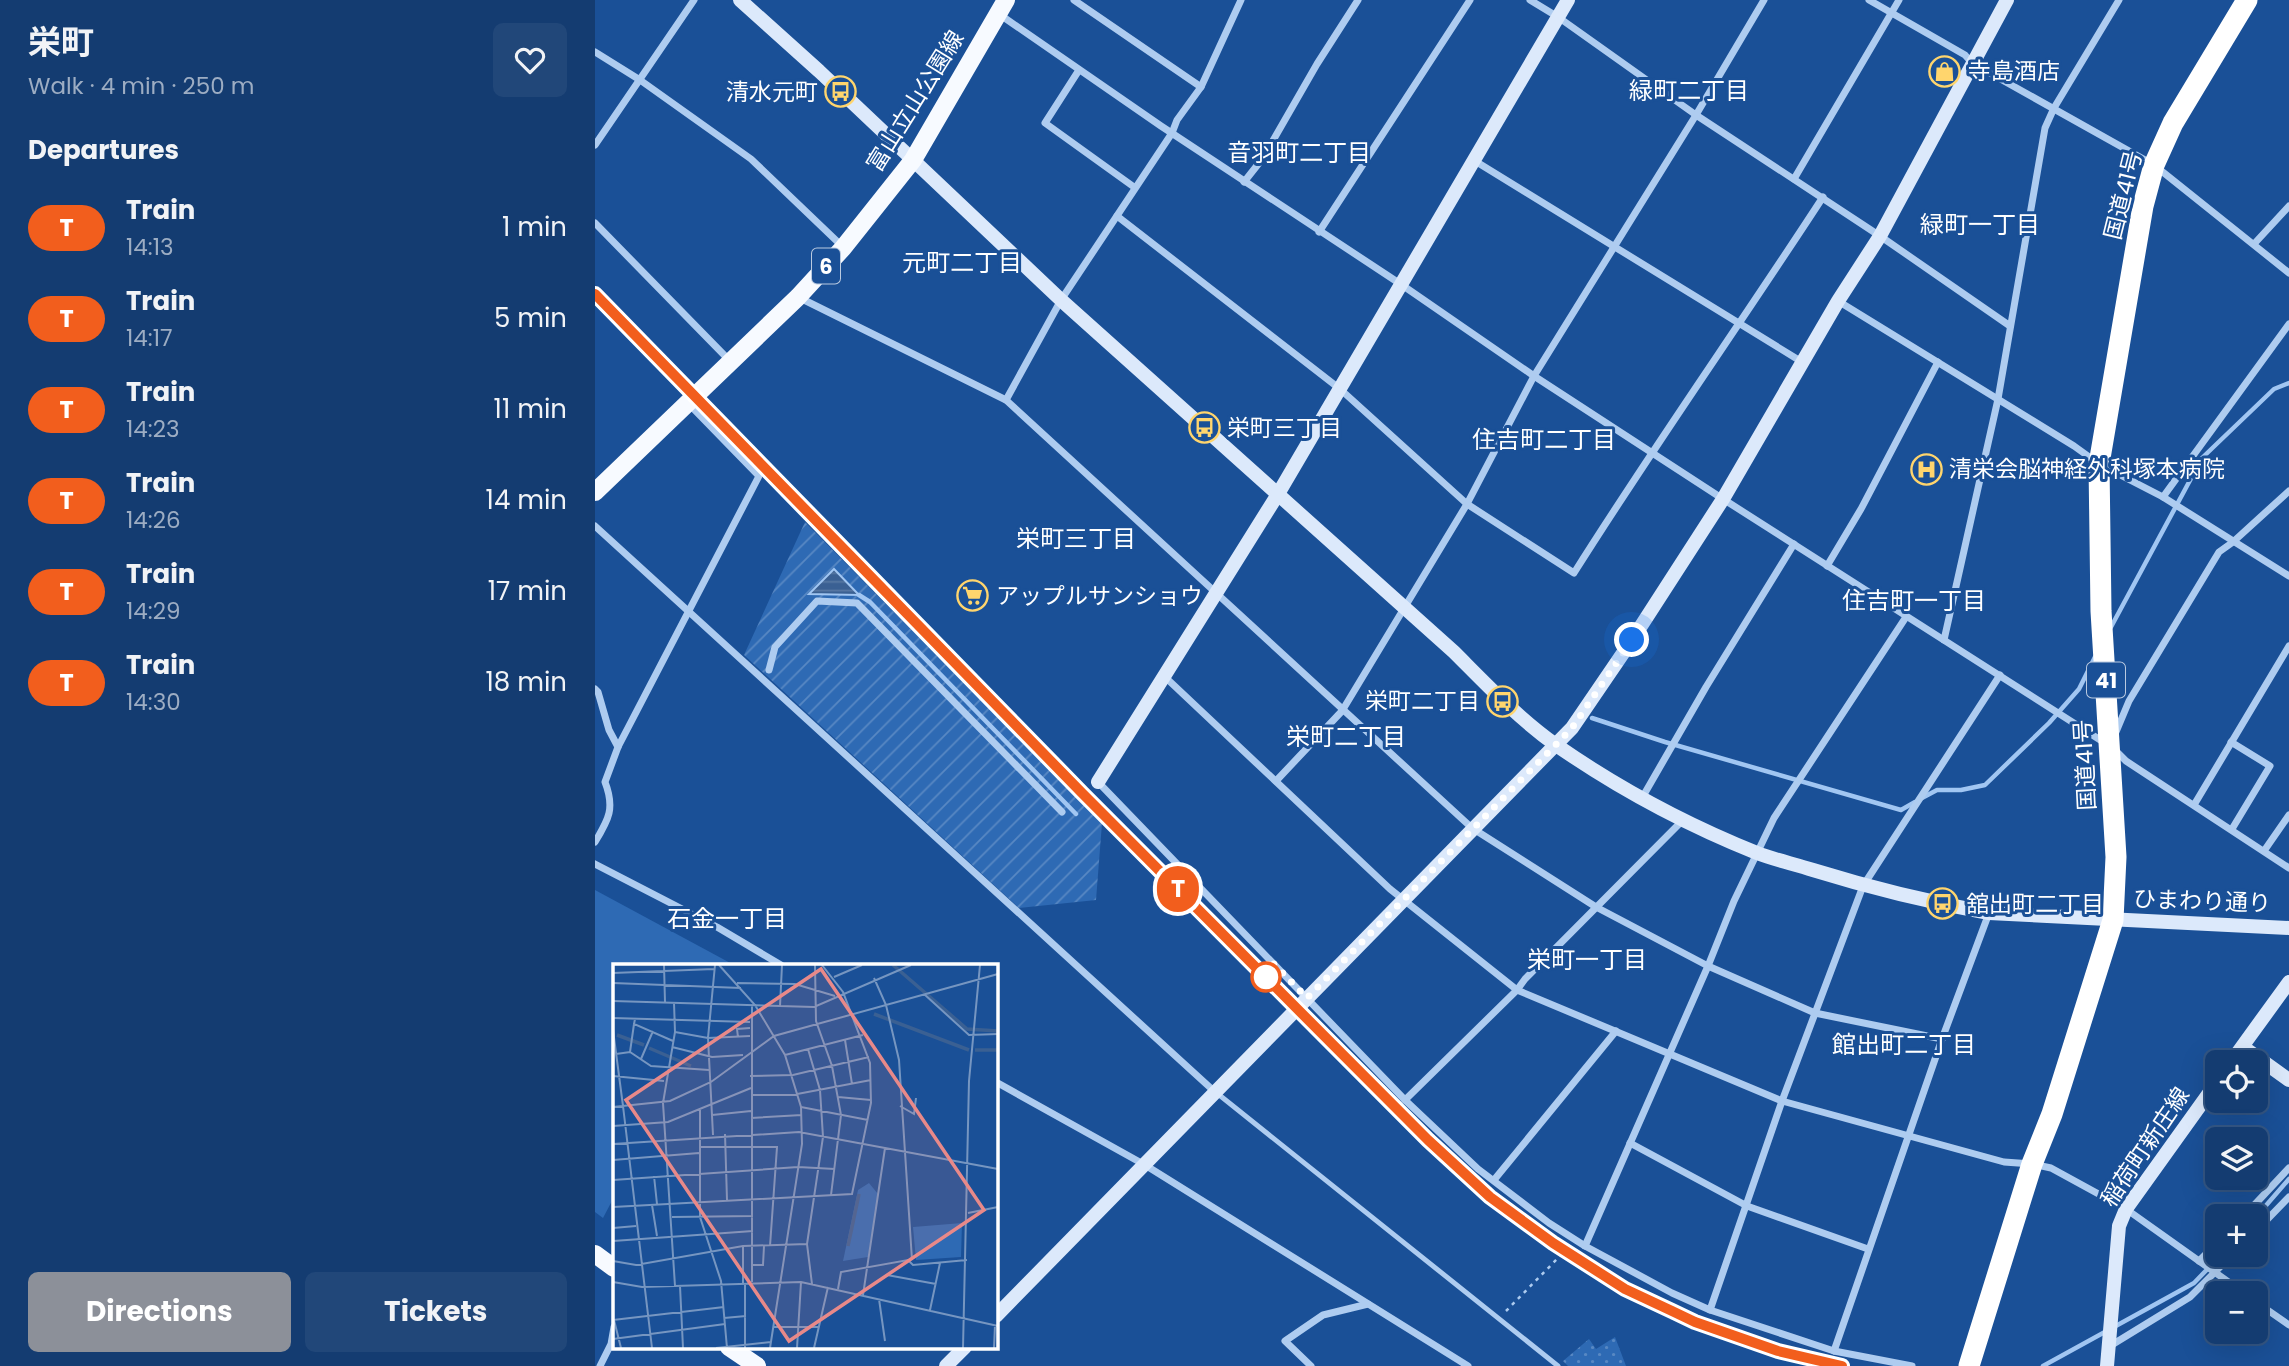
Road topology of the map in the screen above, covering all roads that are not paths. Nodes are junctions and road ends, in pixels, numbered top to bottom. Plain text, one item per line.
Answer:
1 (694, 0) edge
2 (740, 0) edge
3 (1074, 0) edge
4 (1241, 0) edge
5 (1359, 0) edge
6 (1470, 0) edge
7 (1530, 0) edge
8 (1568, 0) edge
9 (1764, 0) edge
10 (1869, 0) edge
11 (1899, 0) edge
12 (2007, 0) edge
13 (2119, 0) edge
14 (2247, 0) edge
15 (1002, 7) edge
16 (1892, 13) junction
17 (1558, 17) junction
18 (595, 52) edge
19 (1972, 63) junction
20 (1080, 70) junction
21 (640, 80) junction
22 (1201, 87) junction
23 (2054, 108) junction
24 (1696, 116) junction
25 (1171, 133) junction
26 (595, 145) edge
27 (912, 160) junction
28 (1475, 161) junction
29 (2154, 165) junction
30 (1794, 179) junction
31 (1244, 182) junction
32 (1134, 187) junction
33 (1822, 197) junction
34 (2289, 206) edge
35 (1117, 216) junction
36 (595, 223) edge
37 (1319, 232) junction
38 (1880, 236) junction
39 (2254, 244) junction
40 (1615, 247) junction
41 (843, 248) junction
42 (2289, 273) edge
43 (1402, 285) junction
44 (798, 297) junction
45 (1061, 300) junction
46 (1839, 301) junction
47 (2289, 324) edge
48 (1739, 325) junction
49 (2010, 326) junction
50 (730, 361) junction
51 (1802, 362) junction
52 (1938, 362) junction
53 (1534, 376) junction
54 (1340, 389) junction
55 (1998, 399) junction
56 (1006, 400) junction
57 (687, 402) junction
58 (1653, 452) junction
59 (2099, 464) junction
60 (2289, 491) edge
61 (595, 492) edge
62 (1278, 494) junction
63 (2163, 497) junction
64 (1723, 499) junction
65 (1467, 504) junction
66 (595, 526) edge
67 (2233, 542) junction
68 (1794, 544) junction
69 (1827, 566) junction
70 (2289, 576) edge
71 (1216, 594) junction
72 (1404, 609) junction
73 (687, 610) junction
74 (1906, 617) junction
75 (1944, 640) junction
76 (2289, 646) edge
77 (769, 670) dead end
78 (2000, 675) junction
79 (1164, 676) junction
80 (595, 689) edge
81 (1342, 710) junction
82 (2231, 742) junction
83 (1555, 744) junction
84 (2110, 746) junction
85 (618, 747) junction
86 (1276, 781) junction
87 (1098, 782) joint
88 (1642, 798) junction
89 (2194, 805) junction
90 (1062, 812) dead end
91 (2289, 815) edge
92 (1683, 820) junction
93 (1472, 828) junction
94 (2232, 829) junction
95 (595, 842) edge
96 (2264, 851) junction
97 (1759, 853) junction
98 (595, 864) edge
99 (2289, 868) edge
100 (1863, 886) junction
101 (1403, 899) junction
102 (1595, 908) junction
103 (1989, 913) junction
104 (2113, 920) junction
105 (2289, 928) edge
106 (779, 964) edge
107 (1708, 966) junction
108 (2289, 982) edge
109 (1517, 990) junction
110 (1307, 998) junction
111 (1815, 1013) junction
112 (1616, 1031) junction
113 (1942, 1039) junction
114 (2243, 1046) junction
115 (2240, 1050) edge
116 (1670, 1054) junction
117 (2289, 1080) edge
118 (997, 1083) edge
119 (1215, 1092) junction
120 (2205, 1099) edge
121 (1405, 1100) junction
122 (1782, 1101) junction
123 (1908, 1137) junction
124 (1630, 1143) junction
125 (2032, 1164) junction
126 (1145, 1165) junction
127 (2289, 1168) edge
128 (1494, 1180) junction
129 (2289, 1197) edge
130 (2254, 1204) edge
131 (1747, 1206) junction
132 (2126, 1209) junction
133 (2268, 1219) edge
134 (1585, 1246) junction
135 (1868, 1249) junction
136 (595, 1254) edge
137 (2205, 1255) edge
138 (2199, 1261) junction
139 (613, 1267) edge
140 (2219, 1267) edge
141 (2214, 1272) junction
142 (2227, 1281) edge
143 (1368, 1304) junction
144 (1710, 1310) junction
145 (2268, 1310) edge
146 (997, 1315) edge
147 (2289, 1325) edge
148 (613, 1333) edge
149 (2109, 1346) junction
150 (730, 1348) edge
151 (964, 1348) edge
152 (1834, 1352) junction
153 (600, 1366) edge
154 (757, 1366) edge
155 (946, 1366) edge
156 (1311, 1366) edge
157 (1468, 1366) edge
158 (1558, 1366) edge
159 (1912, 1366) edge
160 (1969, 1366) edge
161 (2107, 1366) edge

1 - 21 street
2 - 27 street, ひまわり通り
3 - 22 street
4 - 22 street
5 - 31 street
6 - 37 street
7 - 17 street
8 - 17 street
9 - 24 street
10 - 16 street
11 - 16 street
12 - 19 street
13 - 23 street
14 - 29 highway, 国道41号 / 41
15 - 20 street
15 - 27 main road, 富山立山公園線 / 6
16 - 19 street
16 - 30 street
17 - 24 street
17 - 28 street
18 - 21 street
19 - 23 street
19 - 38 street
20 - 25 street
20 - 32 street
21 - 26 street
21 - 41 street
22 - 25 street
23 - 29 street
23 - 49 street
24 - 30 street
24 - 40 street
25 - 31 street
25 - 32 street
27 - 41 main road, 富山立山公園線 / 6
27 - 45 street, ひまわり通り
28 - 40 street
28 - 43 street
29 - 39 street
29 - 59 highway, 国道41号 / 41
30 - 33 street
31 - 37 street
32 - 35 street
33 - 38 street
33 - 48 street
34 - 39 street
35 - 45 street
35 - 54 street
36 - 50 street
37 - 43 street
38 - 46 street
38 - 49 street
39 - 42 street
40 - 48 street
40 - 53 street
41 - 44 main road, 富山立山公園線 / 6
43 - 53 street
43 - 54 street
44 - 50 main road, 富山立山公園線 / 6
44 - 56 street
45 - 56 street
45 - 62 street, ひまわり通り
46 - 51 street
46 - 52 street
47 - 63 street
48 - 51 street
48 - 58 street
49 - 55 street
50 - 57 main road, 富山立山公園線 / 6
51 - 64 street
52 - 55 street
52 - 69 street
53 - 58 street
53 - 65 street
54 - 62 street
54 - 65 street
55 - 59 street
55 - 75 street
56 - 71 street
57 - 61 main road, 富山立山公園線 / 6
57 - 73 street
58 - 64 street
58 - 65 street
59 - 63 street
59 - 84 highway, 国道41号 / 41
60 - 67 street
62 - 71 street
62 - 72 street, ひまわり通り
63 - 67 street
64 - 68 street
64 - 83 street
65 - 72 street
66 - 73 street
67 - 70 street
67 - 84 street
68 - 69 street
68 - 88 street
69 - 74 street
71 - 79 street
71 - 81 street
72 - 81 street
72 - 83 street, ひまわり通り
73 - 85 street
73 - 119 street
74 - 75 street
74 - 97 street
75 - 78 street
76 - 82 street
77 - 90 street
78 - 84 street
78 - 100 street
79 - 86 street
79 - 87 street
80 - 85 street
81 - 86 street
81 - 93 street
82 - 89 street
82 - 94 street
83 - 88 street, ひまわり通り
83 - 93 street
84 - 89 street
84 - 104 highway, 国道41号 / 41
85 - 95 street
86 - 101 street
87 - 110 street
88 - 92 street, ひまわり通り
89 - 94 street
91 - 96 street
92 - 97 street, ひまわり通り
92 - 102 street
93 - 101 street
93 - 102 street
94 - 96 street
96 - 99 street
97 - 100 street, ひまわり通り
97 - 107 street
98 - 106 street
100 - 103 street, ひまわり通り
100 - 111 street
101 - 109 street
101 - 110 street
102 - 107 street
102 - 109 street
103 - 104 street, ひまわり通り
103 - 113 street
104 - 105 street, ひまわり通り
104 - 125 highway, 国道41号 / 41
107 - 111 street
107 - 116 street
108 - 114 street
109 - 112 street
109 - 121 street
110 - 119 street
110 - 121 street
111 - 113 street
111 - 122 street
112 - 116 street
112 - 128 street
113 - 123 street
114 - 115 street
114 - 117 street
116 - 122 street
116 - 124 street
118 - 126 street
119 - 126 street
119 - 158 lane
120 - 132 street, 稲荷町新庄線
121 - 128 street
122 - 123 street
122 - 131 street
123 - 125 street
123 - 135 street
124 - 131 street
124 - 134 street
125 - 132 street
125 - 160 highway, 国道41号 / 41
126 - 143 street
126 - 146 street
127 - 130 street
128 - 134 street
129 - 133 street
131 - 135 street
131 - 144 street
132 - 138 street
132 - 149 street, 稲荷町新庄線
134 - 144 street
135 - 152 street
136 - 139 main road
137 - 138 street
138 - 141 street
140 - 141 street
141 - 142 street
141 - 149 street
143 - 156 street
143 - 157 street
144 - 152 street
145 - 147 street
148 - 153 street
149 - 161 street, 稲荷町新庄線
150 - 154 main road
151 - 155 street
152 - 159 street

